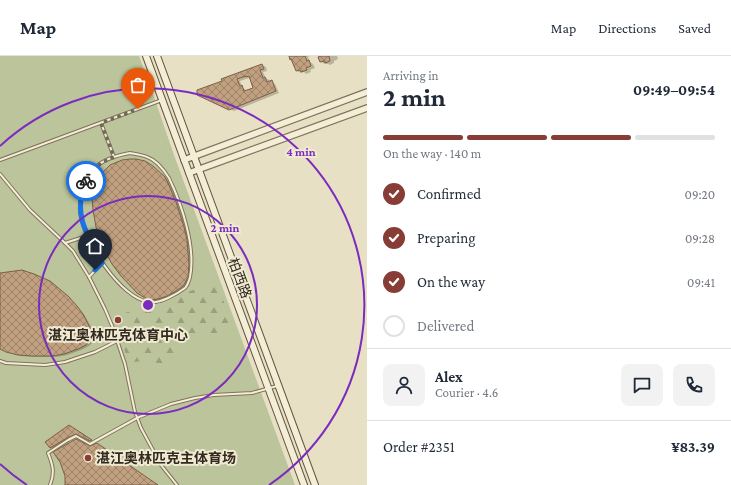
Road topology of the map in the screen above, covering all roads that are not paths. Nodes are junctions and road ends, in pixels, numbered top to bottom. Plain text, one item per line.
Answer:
1 (146, 56) edge
2 (157, 56) edge
3 (367, 92) edge
4 (162, 100) junction
5 (367, 108) edge
6 (101, 123) junction
7 (114, 157) junction
8 (194, 157) junction
9 (0, 160) edge
10 (184, 160) junction
11 (199, 169) junction
12 (189, 173) junction
13 (0, 174) edge
14 (87, 236) junction
15 (65, 243) junction
16 (102, 263) junction
17 (89, 276) junction
18 (117, 341) junction
19 (0, 361) edge
20 (278, 385) junction
21 (268, 389) junction
22 (137, 418) junction
23 (50, 485) edge
24 (177, 485) edge
25 (304, 485) edge
26 (315, 485) edge

1 - 4 main road, 柏西路
2 - 8 main road, 柏西路
3 - 8 street
4 - 6 lane
4 - 10 main road, 柏西路
5 - 11 street
6 - 7 lane
6 - 9 lane
7 - 14 lane
7 - 16 lane
8 - 10 street
8 - 11 main road, 柏西路
10 - 12 main road, 柏西路
11 - 12 street
11 - 20 main road, 柏西路
12 - 21 main road, 柏西路
13 - 15 lane
14 - 15 lane
14 - 16 lane
15 - 17 lane
16 - 17 lane
17 - 18 lane
18 - 19 lane
18 - 22 lane
20 - 21 lane
20 - 26 main road, 柏西路
21 - 22 lane
21 - 25 main road, 柏西路
22 - 23 lane
22 - 24 lane

